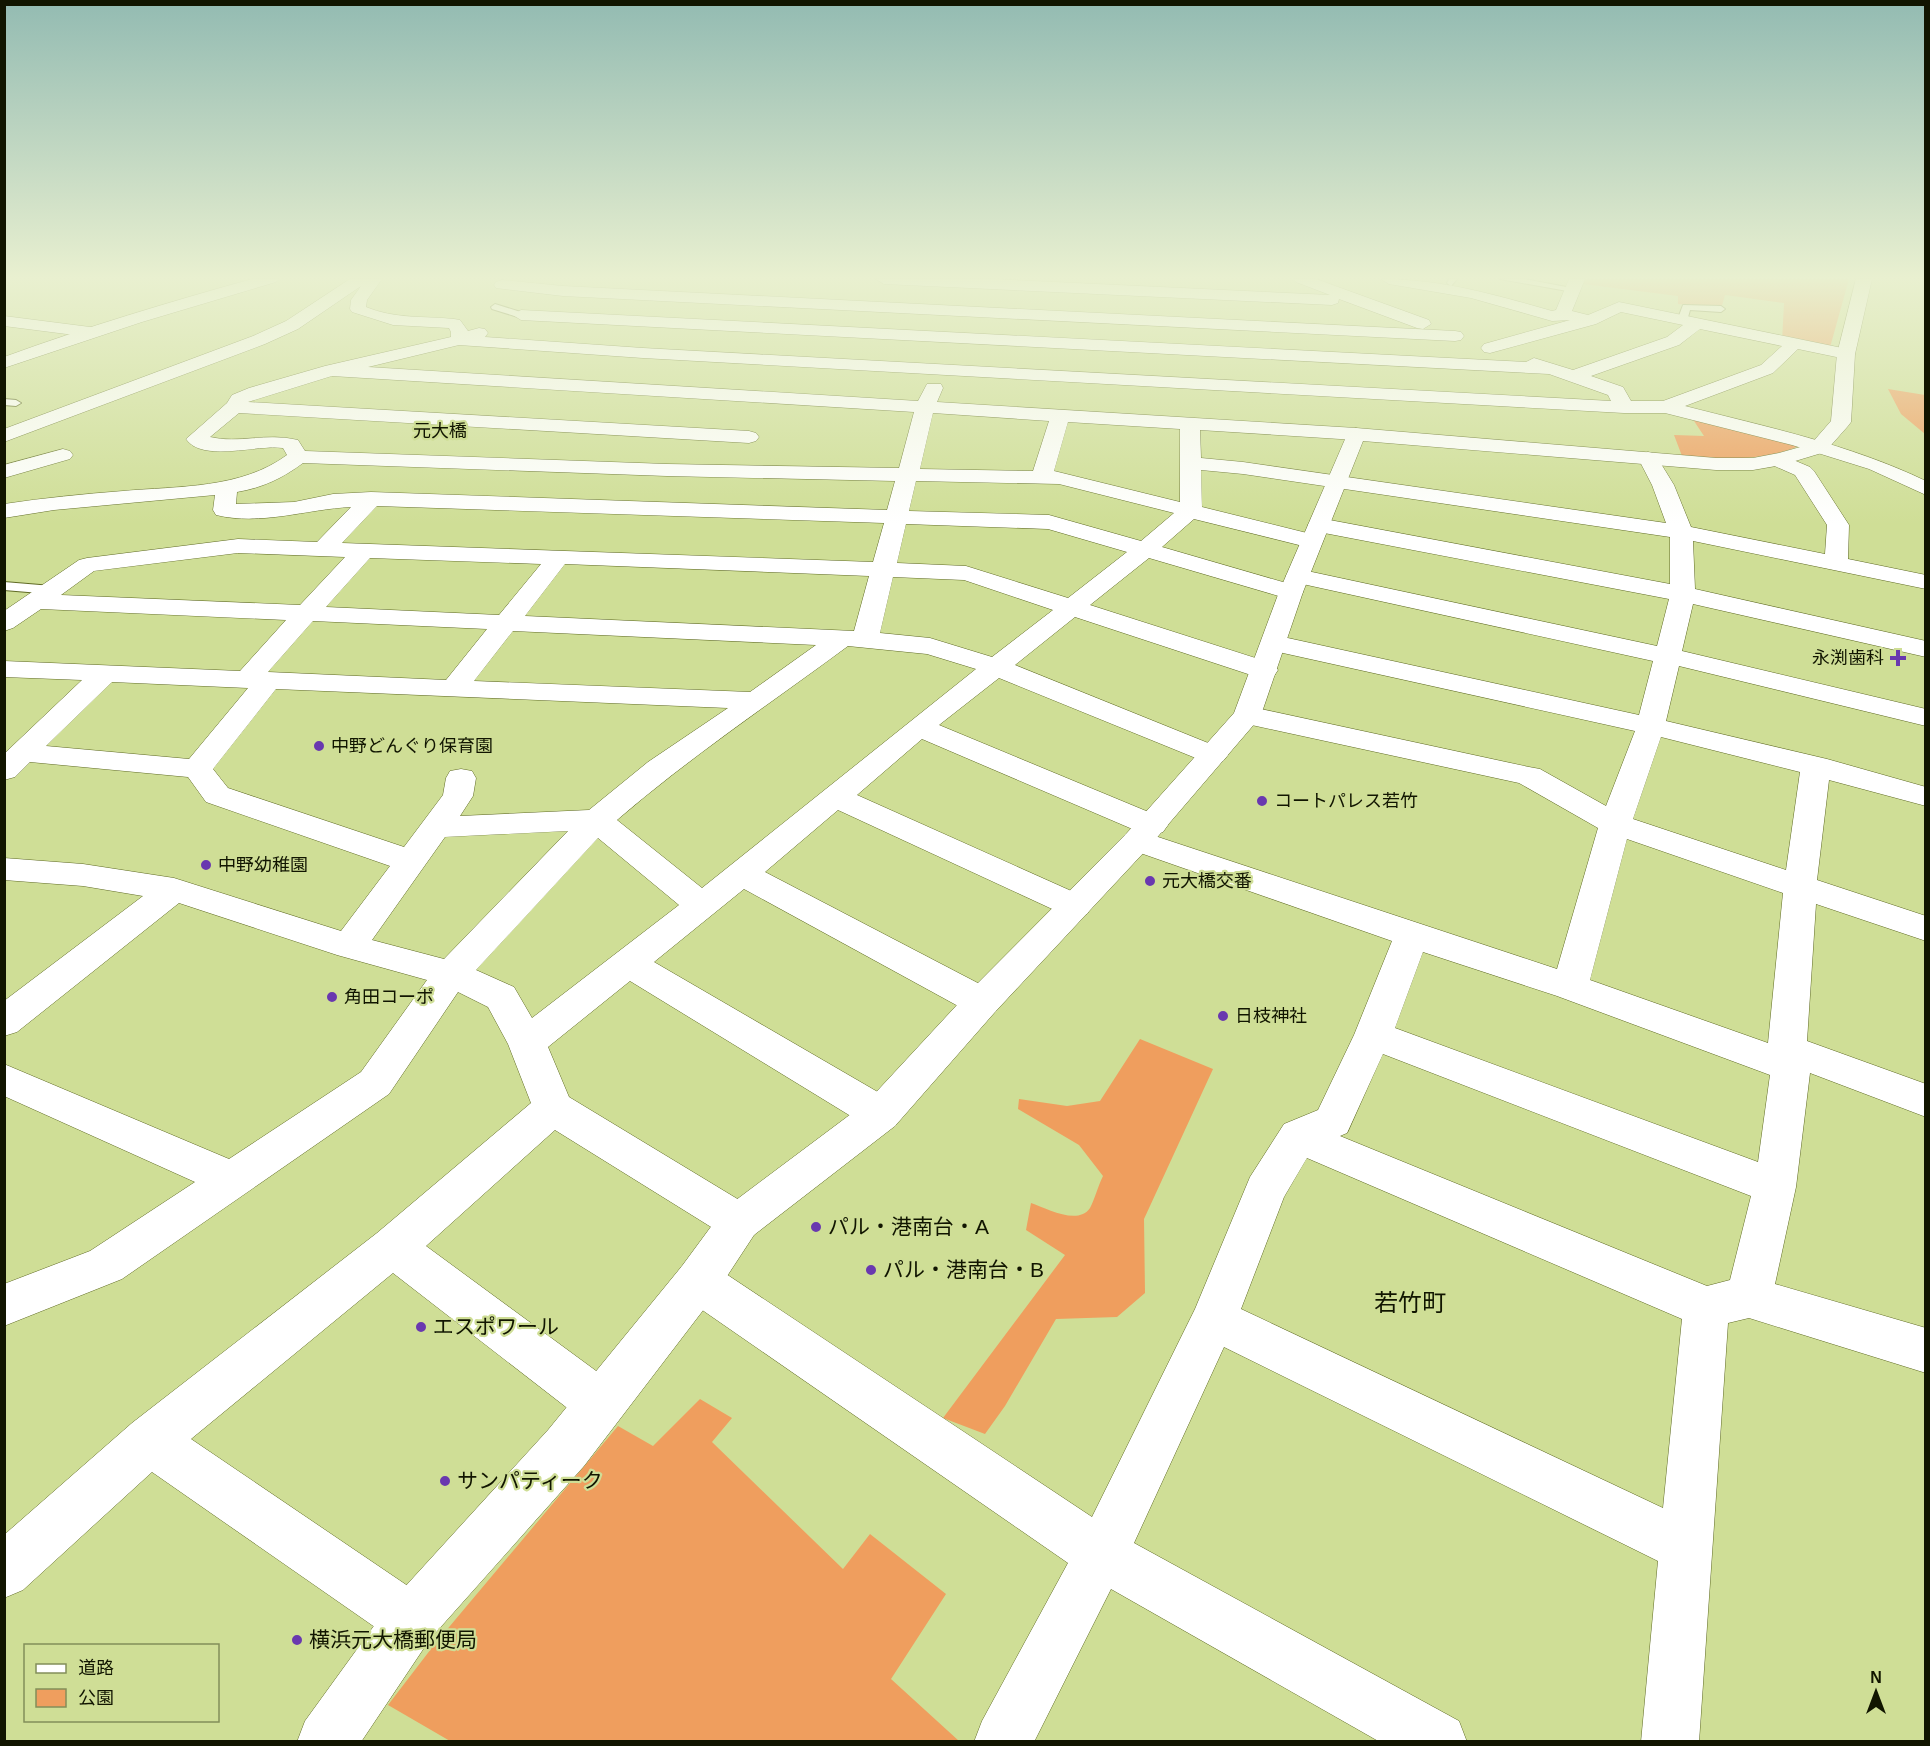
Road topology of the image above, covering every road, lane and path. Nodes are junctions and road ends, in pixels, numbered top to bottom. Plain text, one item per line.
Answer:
1 (204, 360) edge
2 (372, 360) edge
3 (637, 360) edge
4 (785, 360) edge
5 (949, 360) edge
6 (1261, 360) edge
7 (1376, 360) edge
8 (1528, 360) edge
9 (1618, 360) edge
10 (1776, 360) edge
11 (1845, 360) edge
12 (945, 369) junction
13 (1554, 369) junction
14 (331, 370) junction
15 (1575, 376) junction
16 (578, 386) junction
17 (1260, 387) junction
18 (610, 388) junction
19 (776, 398) junction
20 (1620, 399) junction
21 (1670, 405) junction
22 (234, 407) junction
23 (925, 407) junction
24 (1060, 415) junction
25 (1190, 423) junction
26 (540, 425) junction
27 (1263, 428) junction
28 (1356, 435) junction
29 (4, 436) edge
30 (749, 438) junction
31 (1818, 448) junction
32 (63, 455) dead end
33 (298, 457) junction
34 (1648, 458) junction
35 (1778, 460) junction
36 (1191, 463) junction
37 (499, 464) junction
38 (667, 470) junction
39 (731, 470) junction
40 (4, 472) edge
41 (907, 476) junction
42 (1042, 477) junction
43 (1338, 482) junction
44 (227, 487) junction
45 (1926, 489) edge
46 (372, 499) junction
47 (463, 501) junction
48 (645, 507) junction
49 (7, 508) edge
50 (1191, 510) junction
51 (896, 516) junction
52 (1682, 532) junction
53 (1315, 533) junction
54 (623, 545) junction
55 (1146, 549) junction
56 (322, 550) junction
57 (363, 551) junction
58 (558, 558) junction
59 (1836, 563) junction
60 (881, 569) junction
61 (1926, 582) edge
62 (1294, 584) junction
63 (4, 586) edge
64 (1683, 594) junction
65 (44, 596) junction
66 (1071, 609) junction
67 (306, 613) junction
68 (4, 623) edge
69 (508, 623) junction
70 (853, 639) junction
71 (1926, 649) edge
72 (1669, 656) junction
73 (1269, 657) junction
74 (996, 667) junction
75 (4, 669) edge
76 (105, 673) junction
77 (258, 680) junction
78 (454, 688) junction
79 (756, 701) junction
80 (1247, 715) junction
81 (1926, 718) edge
82 (1651, 724) junction
83 (919, 727) junction
84 (1213, 755) junction
85 (14, 762) edge
86 (1816, 765) junction
87 (197, 769) junction
88 (460, 778) dead end
89 (836, 796) junction
90 (1926, 797) edge
91 (597, 820) junction
92 (1615, 824) junction
93 (436, 827) junction
94 (1145, 833) junction
95 (410, 861) junction
96 (4, 869) edge
97 (742, 874) junction
98 (1800, 886) junction
99 (174, 889) junction
100 (700, 905) junction
101 (1075, 906) junction
102 (1926, 929) edge
103 (1412, 935) junction
104 (349, 946) junction
105 (629, 964) junction
106 (451, 974) junction
107 (1570, 987) junction
108 (982, 1002) junction
109 (4, 1022) edge
110 (1372, 1035) junction
111 (526, 1043) junction
112 (1789, 1058) junction
113 (4, 1079) edge
114 (1926, 1101) edge
115 (553, 1108) junction
116 (881, 1114) junction
117 (1298, 1136) junction
118 (231, 1179) junction
119 (1774, 1187) junction
120 (739, 1222) junction
121 (393, 1247) junction
122 (698, 1281) junction
123 (1728, 1302) junction
124 (4, 1305) edge
125 (1214, 1319) junction
126 (1926, 1351) edge
127 (601, 1404) junction
128 (150, 1441) junction
129 (1685, 1546) junction
130 (1101, 1554) junction
131 (4, 1571) edge
132 (411, 1620) junction
133 (326, 1742) edge
134 (1003, 1742) edge
135 (1438, 1742) edge
136 (1670, 1742) edge

1 - 29 street
2 - 14 street
3 - 18 street
4 - 12 street
5 - 12 street
6 - 17 street
7 - 13 street
8 - 13 street
9 - 15 street
10 - 21 street
11 - 31 street
12 - 17 street
12 - 23 street
13 - 15 street
14 - 16 street
14 - 22 street
15 - 20 street
16 - 18 street
16 - 26 street
17 - 20 street
17 - 27 street
18 - 19 street
19 - 23 street
19 - 30 street
20 - 21 street
21 - 31 street
22 - 26 street
22 - 33 street
23 - 24 street
23 - 41 street
24 - 25 street
24 - 42 street
25 - 27 street
25 - 36 street
26 - 30 street
26 - 37 street
27 - 28 street
28 - 34 street
28 - 43 street
30 - 39 street
31 - 35 street
31 - 45 street
32 - 40 street
33 - 37 street
33 - 44 street
34 - 35 street
34 - 52 street
35 - 59 street
36 - 43 street
36 - 50 street
37 - 38 street
37 - 47 street
38 - 39 street
38 - 48 street
39 - 41 street
41 - 42 street
41 - 51 street
42 - 50 street
43 - 52 street
43 - 53 street
44 - 46 street
44 - 49 street
46 - 47 street
46 - 56 street
47 - 48 street
48 - 51 street
48 - 54 street
50 - 53 street
50 - 55 street
51 - 55 street
51 - 60 street
52 - 59 street
52 - 64 street
53 - 62 street
53 - 64 street
54 - 58 street
54 - 60 street
55 - 62 street
55 - 66 street
56 - 57 street
56 - 65 street
57 - 58 street
57 - 67 street
58 - 69 street
59 - 61 street
60 - 66 street
60 - 70 street
62 - 72 street
62 - 73 street
63 - 65 lane
64 - 71 street
64 - 72 street
65 - 67 street
65 - 68 street
66 - 73 street
66 - 74 street
67 - 69 street
67 - 77 street
69 - 70 street
69 - 78 street
70 - 74 street
70 - 79 street
72 - 81 street
72 - 82 street
73 - 80 street
73 - 82 street
74 - 83 street
74 - 84 street
75 - 76 street
76 - 77 street
76 - 85 street
77 - 78 street
77 - 87 street
78 - 79 street
79 - 91 street
80 - 84 street
80 - 92 street
82 - 86 street
82 - 92 street
83 - 89 street
83 - 94 street
84 - 94 street
85 - 87 street
86 - 90 street
86 - 98 street
87 - 95 street
88 - 93 street
89 - 97 street
89 - 101 street
91 - 93 street
91 - 100 street
91 - 106 street
92 - 98 street
92 - 107 street
93 - 95 street
94 - 101 street
94 - 103 street
95 - 104 street
96 - 99 street
97 - 100 street
97 - 108 street
98 - 102 street
98 - 112 street
99 - 104 street
99 - 109 street
100 - 105 street
101 - 108 street
103 - 107 street
103 - 110 street
104 - 106 street
105 - 111 street
105 - 116 street
106 - 111 street
106 - 118 street
107 - 112 street
108 - 116 street
110 - 117 street
110 - 119 street
111 - 115 street
112 - 114 street
112 - 119 street
113 - 118 street
115 - 120 street
115 - 121 street
116 - 120 street
117 - 123 street
117 - 125 street
118 - 124 street
119 - 123 street
120 - 122 street
121 - 127 street
121 - 128 street
122 - 127 street
122 - 130 street
123 - 126 street
123 - 129 street
125 - 129 street
125 - 130 street
127 - 132 street
128 - 131 street
128 - 132 street
129 - 136 street
130 - 134 street
130 - 135 street
132 - 133 street

